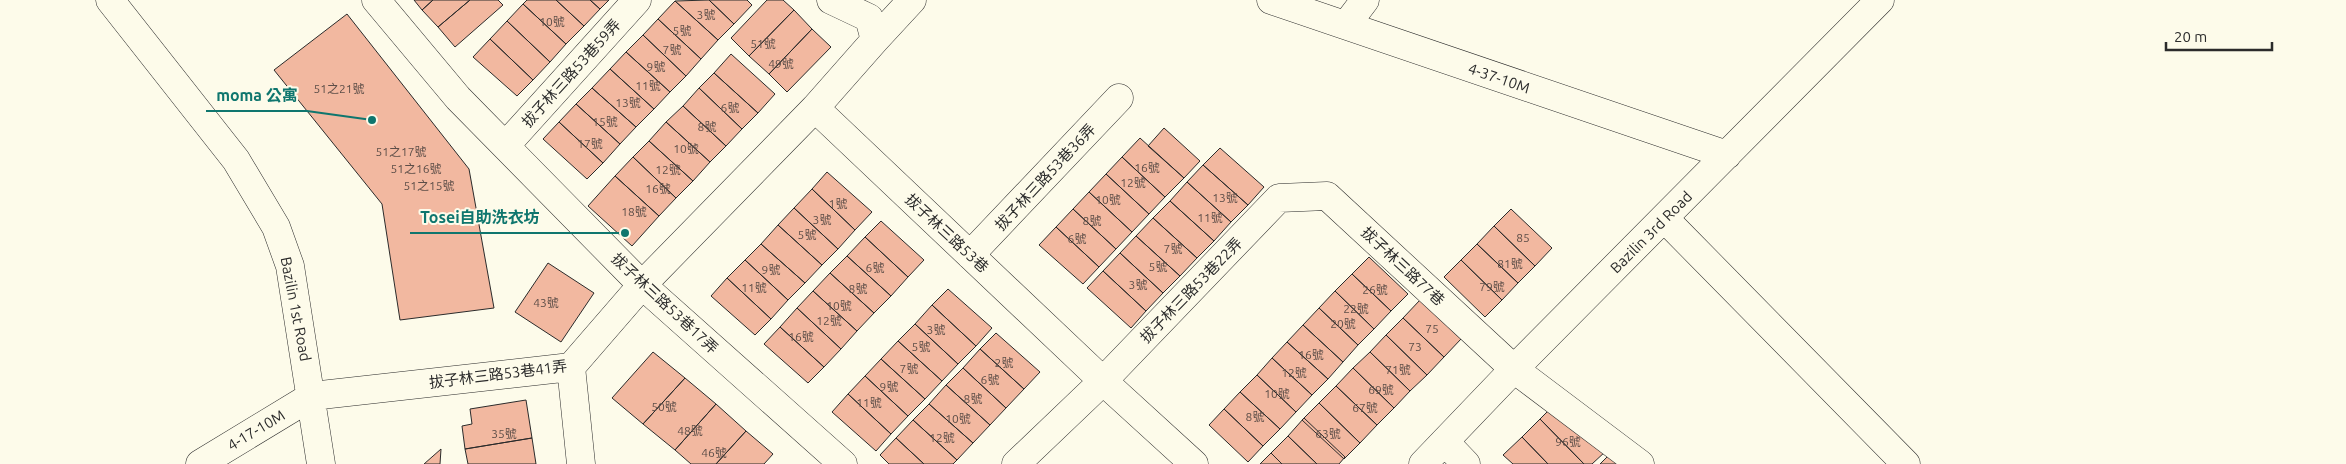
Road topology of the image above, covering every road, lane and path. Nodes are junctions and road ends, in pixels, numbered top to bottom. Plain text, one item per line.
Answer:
1 (110, 0) edge
2 (376, 0) edge
3 (637, 0) edge
4 (831, 0) edge
5 (912, 0) edge
6 (1271, 0) edge
7 (1364, 0) edge
8 (1880, 0) edge
9 (1346, 26) junction
10 (875, 40) junction
11 (1119, 98) dead end
12 (814, 108) junction
13 (506, 146) junction
14 (1727, 155) junction
15 (1279, 198) joint
16 (1665, 218) junction
17 (970, 255) junction
18 (642, 285) junction
19 (571, 367) junction
20 (1514, 369) junction
21 (1103, 381) junction
22 (312, 396) junction
23 (1445, 442) junction
24 (200, 464) edge
25 (321, 464) edge
26 (581, 464) edge
27 (843, 464) edge
28 (1016, 464) edge
29 (1194, 464) edge
30 (1422, 464) edge
31 (1466, 464) edge
32 (1640, 464) edge
33 (1906, 464) edge

1 - 22 street, Bazilin 1st Road
2 - 13 street, 拔子林三路53巷17弄
3 - 13 street, 拔子林三路53巷59弄
4 - 10 street
5 - 10 street
6 - 9 street, 4-37-10M
7 - 9 street
8 - 14 street, Bazilin 3rd Road
9 - 14 street, 4-37-10M
10 - 12 street
11 - 17 street, 拔子林三路53巷36弄
12 - 17 street, 拔子林三路53巷
12 - 18 street, 拔子林三路53巷41弄
13 - 18 street, 拔子林三路53巷17弄
14 - 16 street, Bazilin 3rd Road
15 - 20 street, 拔子林三路77巷
15 - 21 street, 拔子林三路53巷22弄
16 - 20 street, Bazilin 3rd Road
16 - 33 street
17 - 21 street, 拔子林三路53巷
18 - 19 street, 拔子林三路53巷41弄
18 - 27 street, 拔子林三路53巷17弄
19 - 22 street, 拔子林三路53巷41弄
19 - 26 street
20 - 23 street, Bazilin 3rd Road
20 - 32 street, 拔子林三路77巷
21 - 28 street
21 - 29 street, 拔子林三路53巷
22 - 24 street, 4-17-10M
22 - 25 street, Bazilin 1st Road
23 - 30 street, Bazilin 3rd Road
23 - 31 street

